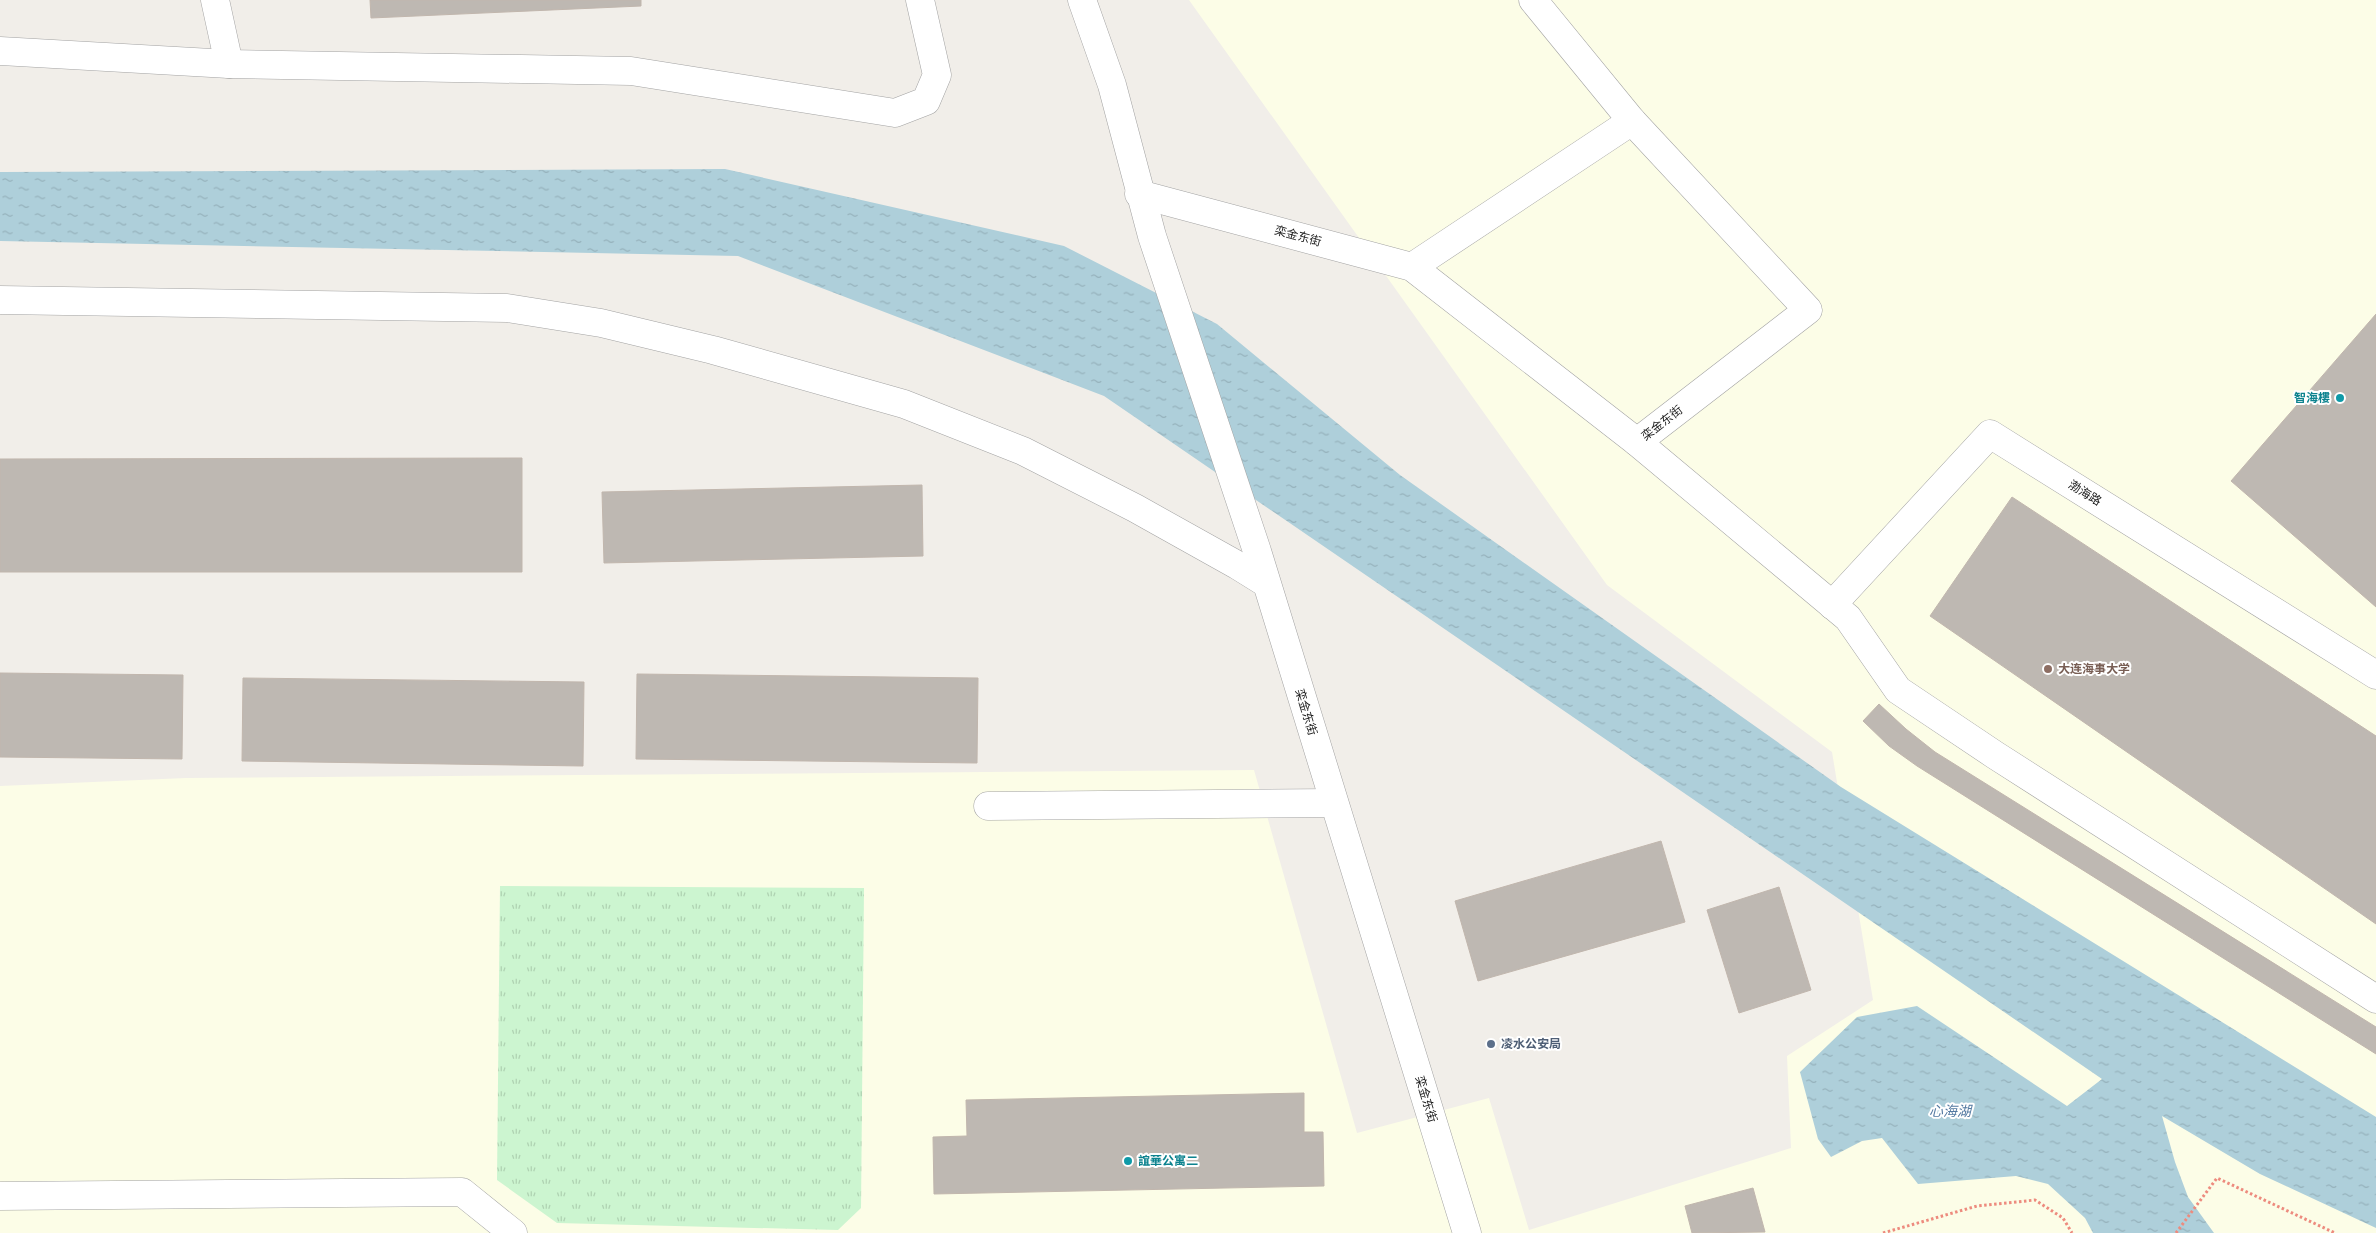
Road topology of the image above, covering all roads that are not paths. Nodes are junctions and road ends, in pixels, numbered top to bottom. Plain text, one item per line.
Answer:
1 (215, 0) edge
2 (920, 0) edge
3 (1082, 0) edge
4 (1533, 0) edge
5 (0, 51) edge
6 (229, 64) junction
7 (1632, 121) junction
8 (1140, 194) junction
9 (1412, 267) junction
10 (0, 300) edge
11 (1637, 442) junction
12 (1266, 584) junction
13 (1832, 605) junction
14 (2376, 675) edge
15 (1334, 803) junction
16 (988, 806) dead end
17 (2376, 999) edge
18 (0, 1196) edge
19 (506, 1231) edge
20 (1467, 1233) edge

1 - 6 street
2 - 6 street
3 - 8 street, 栾金东街
4 - 7 street, 栾金东街
5 - 6 street
7 - 9 street
7 - 11 street, 栾金东街
8 - 9 street, 栾金东街
8 - 12 street, 栾金东街
9 - 11 street, 栾金东街
10 - 12 street
11 - 13 street
12 - 15 street, 栾金东街
13 - 14 street, 渤海路
13 - 17 street
15 - 16 street
15 - 20 street, 栾金东街
18 - 19 street

